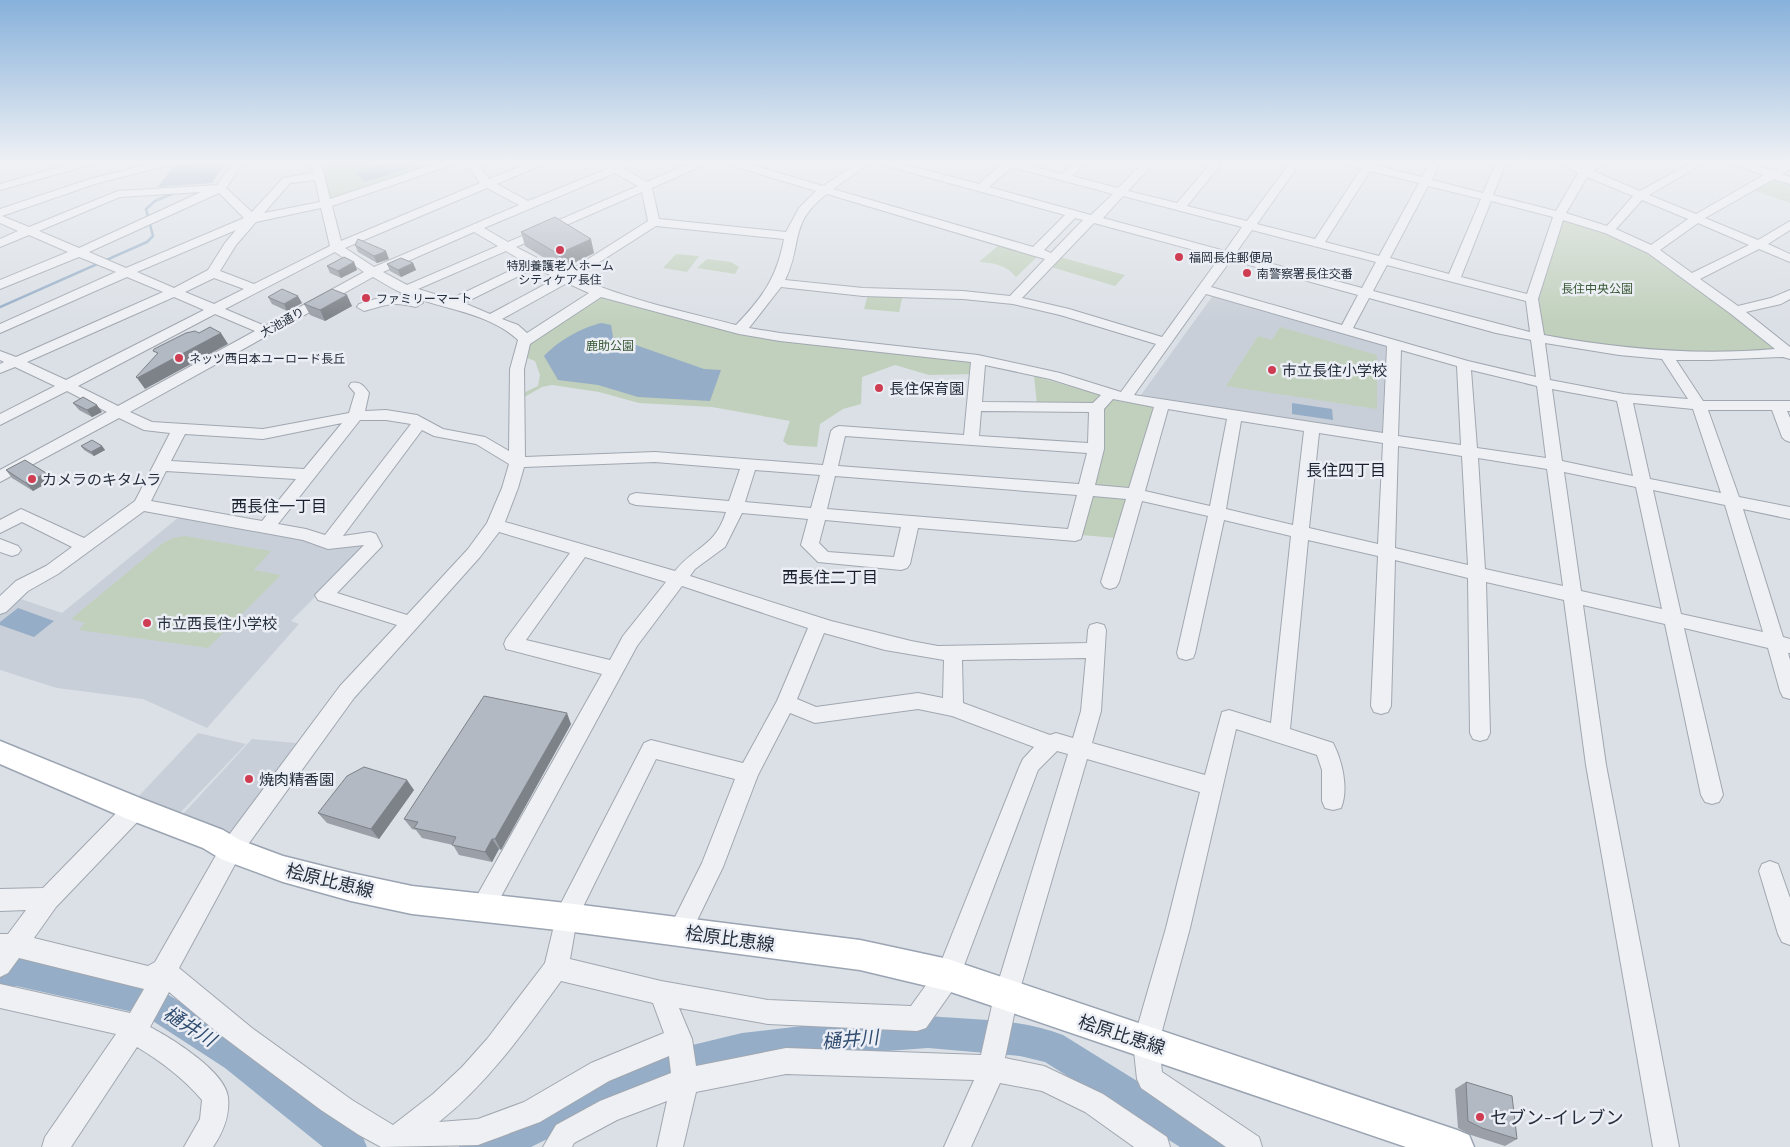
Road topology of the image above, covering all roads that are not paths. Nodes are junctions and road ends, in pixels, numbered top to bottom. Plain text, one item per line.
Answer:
1 (63, 217) edge
2 (158, 217) edge
3 (249, 217) edge
4 (254, 217) edge
5 (264, 217) edge
6 (329, 217) edge
7 (407, 217) edge
8 (500, 217) edge
9 (576, 217) edge
10 (653, 217) edge
11 (799, 217) edge
12 (915, 217) edge
13 (1070, 217) dead end
14 (1084, 217) edge
15 (1096, 217) edge
16 (1216, 217) edge
17 (1254, 217) edge
18 (1335, 217) edge
19 (1406, 217) edge
20 (1479, 217) edge
21 (1559, 217) edge
22 (1564, 217) edge
23 (1622, 217) edge
24 (1691, 217) edge
25 (1701, 217) edge
26 (0, 219) edge
27 (252, 219) junction
28 (1093, 219) junction
29 (1697, 219) junction
30 (654, 222) junction
31 (1248, 225) junction
32 (1790, 226) edge
33 (474, 227) junction
34 (1610, 230) junction
35 (28, 231) junction
36 (789, 236) junction
37 (0, 243) edge
38 (1318, 243) junction
39 (1758, 245) junction
40 (336, 247) junction
41 (506, 247) junction
42 (1652, 250) junction
43 (80, 252) junction
44 (1035, 252) junction
45 (1228, 255) junction
46 (1053, 257) junction
47 (1790, 258) edge
48 (1383, 260) junction
49 (535, 263) junction
50 (127, 272) junction
51 (373, 272) junction
52 (213, 273) junction
53 (567, 278) junction
54 (1454, 278) junction
55 (1692, 278) junction
56 (778, 283) junction
57 (0, 285) edge
58 (254, 289) junction
59 (1204, 289) junction
60 (406, 290) junction
61 (175, 292) junction
62 (599, 292) junction
63 (1366, 293) junction
64 (1790, 294) edge
65 (1532, 299) junction
66 (1013, 300) junction
67 (451, 304) junction
68 (364, 307) dead end
69 (215, 309) junction
70 (1736, 311) junction
71 (491, 318) junction
72 (0, 329) edge
73 (1346, 329) junction
74 (740, 330) junction
75 (266, 331) junction
76 (523, 337) junction
77 (1537, 338) junction
78 (1165, 342) junction
79 (1394, 343) junction
80 (1789, 353) edge
81 (1667, 356) junction
82 (978, 359) junction
83 (5, 362) edge
84 (1464, 364) junction
85 (1542, 383) junction
86 (67, 386) junction
87 (356, 386) dead end
88 (1117, 396) junction
89 (1624, 398) junction
90 (1162, 404) junction
91 (1699, 405) junction
92 (975, 406) junction
93 (1784, 407) edge
94 (1097, 408) junction
95 (119, 412) junction
96 (1235, 415) junction
97 (356, 416) junction
98 (0, 420) edge
99 (419, 423) junction
100 (1312, 427) junction
101 (180, 429) junction
102 (1790, 437) edge
103 (1389, 439) junction
104 (971, 440) junction
105 (1096, 448) junction
106 (1470, 451) junction
107 (516, 462) junction
108 (749, 465) junction
109 (1555, 465) junction
110 (162, 466) junction
111 (829, 471) junction
112 (309, 475) junction
113 (0, 477) edge
114 (1643, 482) junction
115 (1085, 490) junction
116 (1136, 494) junction
117 (636, 499) dead end
118 (1732, 501) junction
119 (141, 505) junction
120 (735, 507) junction
121 (1217, 513) junction
122 (1790, 513) edge
123 (817, 514) junction
124 (911, 521) junction
125 (495, 525) junction
126 (0, 527) edge
127 (266, 528) junction
128 (1300, 533) junction
129 (328, 543) junction
130 (86, 546) junction
131 (581, 550) junction
132 (1385, 552) junction
133 (1477, 573) junction
134 (677, 578) junction
135 (1110, 582) dead end
136 (1573, 595) junction
137 (0, 607) edge
138 (1674, 619) junction
139 (412, 623) junction
140 (819, 623) junction
141 (1782, 644) edge
142 (952, 653) junction
143 (1186, 653) dead end
144 (614, 669) junction
145 (1790, 691) edge
146 (786, 703) junction
147 (1381, 706) dead end
148 (954, 708) junction
149 (1480, 733) dead end
150 (1280, 735) junction
151 (1050, 744) junction
152 (1080, 750) junction
153 (0, 752) edge
154 (748, 773) junction
155 (1212, 786) junction
156 (1712, 795) dead end
157 (1333, 801) dead end
158 (135, 809) junction
159 (231, 850) junction
160 (1770, 871) dead end
161 (48, 899) junction
162 (0, 900) edge
163 (484, 909) junction
164 (566, 917) junction
165 (680, 931) junction
166 (1790, 934) edge
167 (5, 953) edge
168 (556, 968) junction
169 (948, 975) junction
170 (161, 979) junction
171 (661, 993) junction
172 (0, 996) edge
173 (1003, 1008) junction
174 (135, 1028) junction
175 (679, 1042) junction
176 (1146, 1042) junction
177 (991, 1068) junction
178 (685, 1081) junction
179 (395, 1140) junction
180 (55, 1147) edge
181 (197, 1147) edge
182 (556, 1147) edge
183 (670, 1147) edge
184 (957, 1147) edge
185 (1157, 1147) edge
186 (1249, 1147) edge
187 (1458, 1147) edge
188 (1666, 1147) edge

1 - 35 street
2 - 43 street
3 - 27 street
4 - 27 street
5 - 27 street
6 - 40 street
7 - 40 street
8 - 33 street, 大池通り
9 - 41 street
10 - 30 street
11 - 36 street
12 - 44 street
13 - 44 street
14 - 28 street
15 - 28 street
16 - 31 street
17 - 31 street
18 - 38 street
19 - 48 street
20 - 54 street
21 - 65 street
22 - 34 street
23 - 34 street
24 - 29 street
25 - 29 street
26 - 35 street
27 - 50 street
27 - 52 street
28 - 45 street
28 - 46 street
29 - 39 street
29 - 42 street
30 - 36 street
30 - 53 street
31 - 38 street
31 - 45 street
32 - 39 street
33 - 41 street
33 - 51 street, 大池通り
34 - 42 street
35 - 37 street
35 - 43 street
36 - 56 street
38 - 48 street
39 - 47 street
39 - 55 street
40 - 51 street
40 - 58 street
41 - 49 street
41 - 60 street
42 - 55 street
43 - 50 street
43 - 57 street
44 - 46 street
45 - 59 street
45 - 63 street
46 - 66 street
48 - 54 street
48 - 63 street
49 - 53 street
49 - 67 street
50 - 61 street
50 - 72 street
51 - 60 street
51 - 75 street, 大池通り
52 - 58 street
52 - 61 street
53 - 62 street
53 - 71 street
54 - 65 street
55 - 70 street
56 - 66 street
56 - 74 street
58 - 69 street
59 - 73 street
59 - 78 street
60 - 67 street
61 - 69 street
61 - 83 street
62 - 74 street
62 - 76 street
63 - 73 street
63 - 77 street
64 - 70 street
65 - 77 street
66 - 78 street
67 - 71 street
68 - 76 street
69 - 75 street
69 - 86 street
70 - 80 street
71 - 76 street
73 - 79 street
74 - 82 street
75 - 95 street, 大池通り
76 - 107 street
77 - 81 street
77 - 85 street
78 - 88 street
79 - 84 street
79 - 103 street
80 - 81 street
81 - 91 street
82 - 88 street
82 - 92 street
83 - 86 street
84 - 85 street
84 - 106 street
85 - 89 street
85 - 109 street
86 - 95 street
86 - 98 street
87 - 97 street
88 - 90 street
88 - 94 street
89 - 91 street
89 - 114 street
90 - 96 street
90 - 116 street
91 - 93 street
91 - 118 street
92 - 94 street
92 - 104 street
93 - 102 street
94 - 105 street
95 - 101 street
95 - 113 street, 大池通り
96 - 100 street
96 - 121 street
97 - 99 street
97 - 101 street
97 - 112 street
99 - 107 street
99 - 129 street
100 - 103 street
100 - 128 street
101 - 110 street
103 - 106 street
103 - 132 street
104 - 105 street
104 - 111 street
105 - 115 street
106 - 109 street
106 - 133 street
107 - 108 street
107 - 125 street
108 - 111 street
108 - 120 street
109 - 114 street
109 - 136 street
110 - 112 street
110 - 119 street
111 - 115 street
111 - 123 street
112 - 127 street
114 - 118 street
114 - 138 street
115 - 116 street
115 - 124 street
116 - 121 street
116 - 135 street
117 - 120 street
118 - 122 street
118 - 141 street
119 - 127 street
119 - 130 street
120 - 123 street
120 - 134 street
121 - 128 street
121 - 143 street
123 - 124 street
123 - 124 street
125 - 131 street
125 - 139 street
126 - 130 street
127 - 129 street
128 - 132 street
128 - 150 street
129 - 139 street
130 - 137 street
131 - 134 street
131 - 144 street
132 - 133 street
132 - 147 street
133 - 136 street
133 - 149 street
134 - 140 street
134 - 144 street
136 - 138 street
136 - 188 street
138 - 141 street
138 - 156 street
139 - 159 street
140 - 142 street
140 - 146 street
141 - 145 street
142 - 148 street
142 - 152 street
144 - 163 street
146 - 148 street
146 - 154 street
148 - 151 street
150 - 155 street
150 - 157 street
151 - 152 street
151 - 169 street
152 - 155 street
152 - 173 street
153 - 158 main road, 桧原比恵線
154 - 164 street
154 - 165 street
155 - 176 street
158 - 159 main road, 桧原比恵線
158 - 161 street
159 - 163 main road, 桧原比恵線
159 - 170 street
160 - 166 street
161 - 162 street
161 - 167 street
163 - 164 main road, 桧原比恵線
164 - 165 main road, 桧原比恵線
164 - 168 street
165 - 169 main road, 桧原比恵線
167 - 170 street
168 - 171 street
168 - 179 street
169 - 171 street
169 - 173 main road, 桧原比恵線
170 - 174 street
170 - 179 street
171 - 175 street
172 - 174 street
173 - 176 main road, 桧原比恵線
173 - 177 street
174 - 180 street
174 - 181 street
175 - 178 street
175 - 179 street
176 - 186 street
176 - 187 main road, 桧原比恵線
177 - 178 street
177 - 184 street
177 - 185 street
178 - 182 street
178 - 183 street

